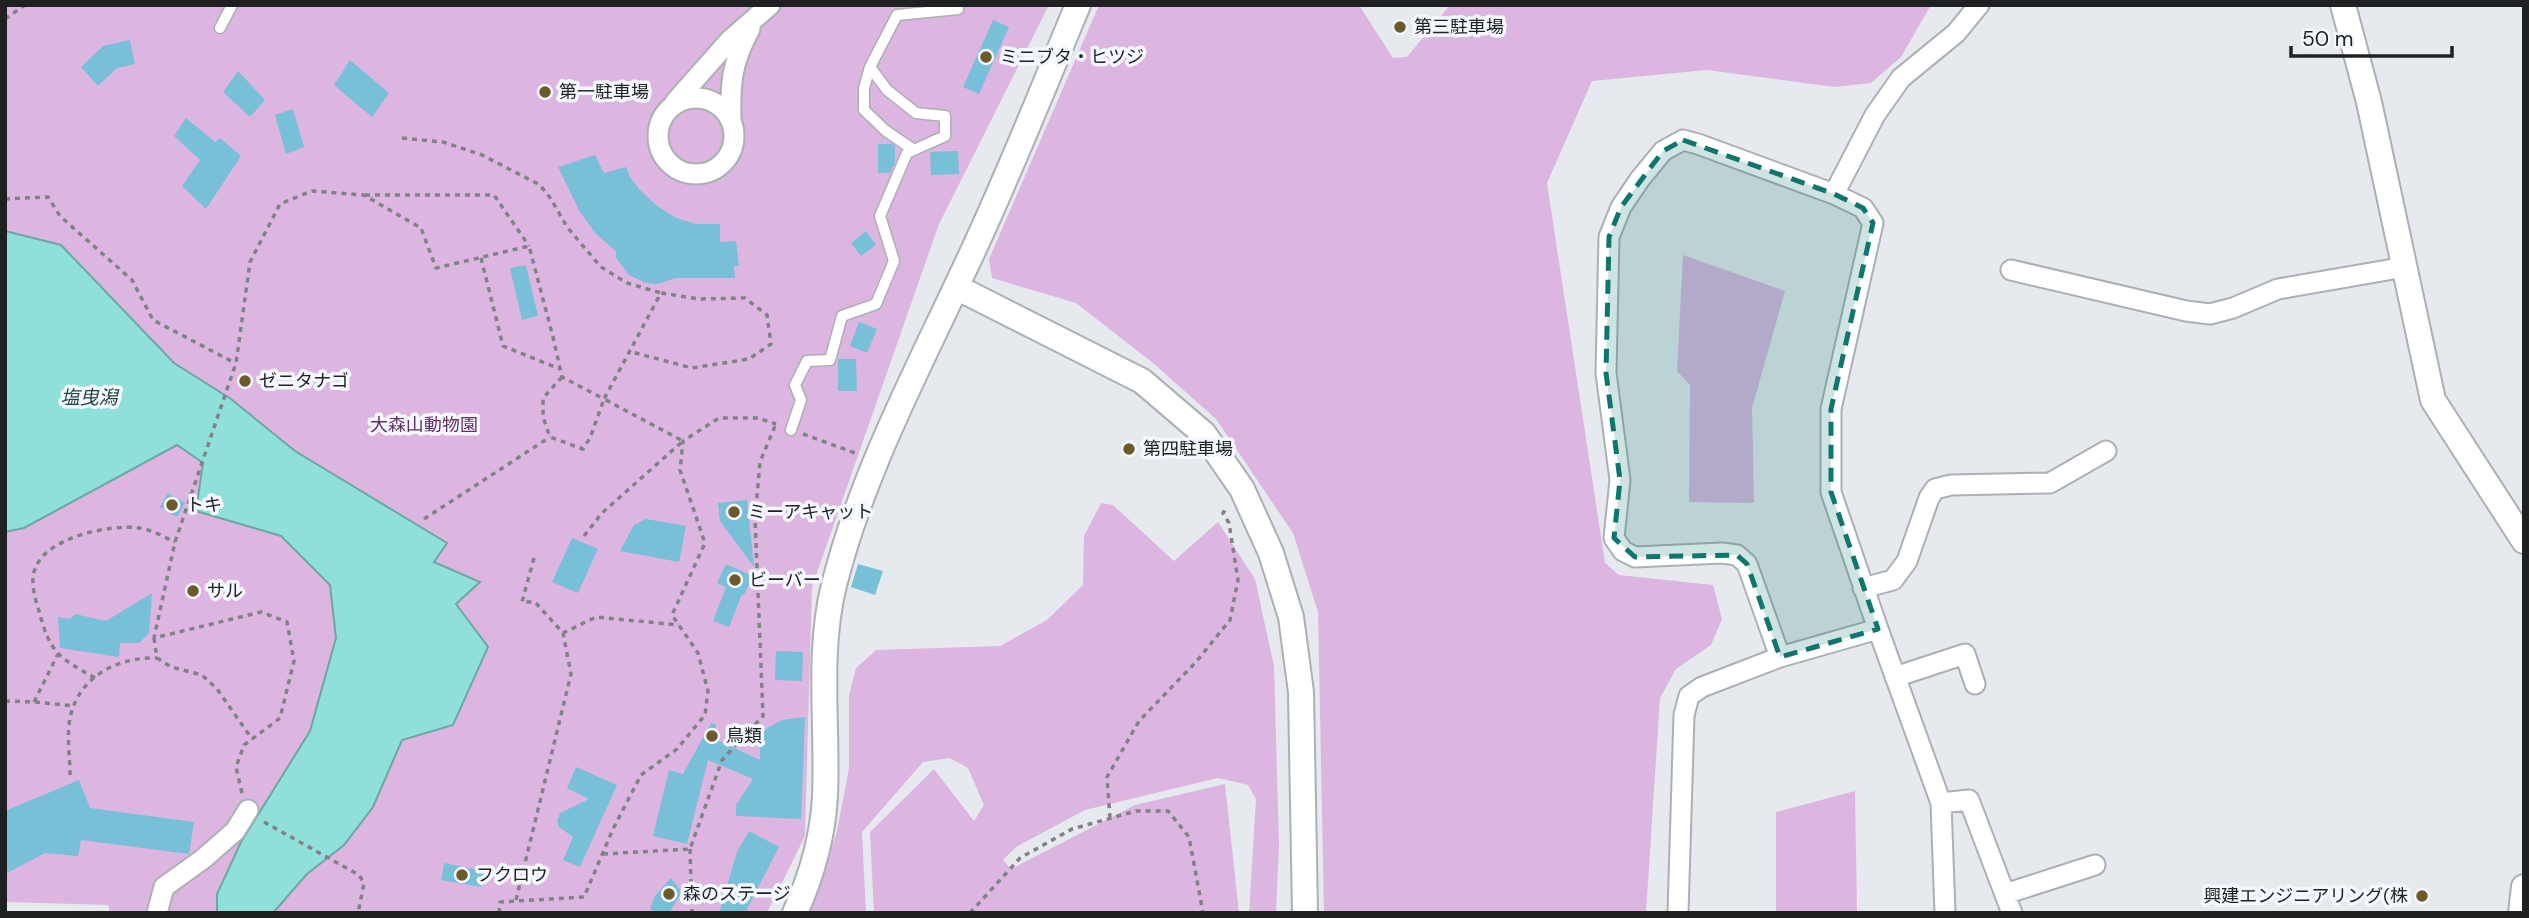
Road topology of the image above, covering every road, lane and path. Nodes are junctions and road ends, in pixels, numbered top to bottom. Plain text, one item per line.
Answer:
1 (25, 5) edge
2 (232, 5) edge
3 (1078, 5) edge
4 (1979, 5) edge
5 (2343, 5) edge
6 (958, 9) dead end
7 (764, 11) edge
8 (5, 19) edge
9 (220, 28) dead end
10 (870, 67) junction
11 (670, 107) junction
12 (731, 119) junction
13 (402, 138) dead end
14 (914, 149) junction
15 (1834, 194) junction
16 (358, 195) junction
17 (5, 199) edge
18 (528, 246) junction
19 (481, 257) junction
20 (2405, 267) junction
21 (2011, 270) dead end
22 (956, 287) junction
23 (661, 293) junction
24 (628, 351) junction
25 (236, 363) junction
26 (560, 369) junction
27 (562, 377) junction
28 (604, 399) junction
29 (776, 424) junction
30 (791, 429) junction
31 (550, 437) junction
32 (683, 441) junction
33 (2106, 451) dead end
34 (877, 461) junction
35 (1242, 489) junction
36 (424, 519) dead end
37 (584, 536) dead end
38 (2524, 541) edge
39 (176, 542) junction
40 (534, 558) dead end
41 (1863, 588) junction
42 (679, 625) junction
43 (1878, 629) junction
44 (563, 633) junction
45 (154, 638) junction
46 (58, 654) junction
47 (1780, 657) junction
48 (156, 658) junction
49 (1895, 677) junction
50 (95, 678) junction
51 (1975, 684) dead end
52 (5, 701) edge
53 (34, 702) junction
54 (74, 706) junction
55 (252, 739) junction
56 (70, 775) dead end
57 (1941, 803) junction
58 (250, 812) junction
59 (1110, 818) junction
60 (690, 849) junction
61 (602, 853) junction
62 (2095, 865) dead end
63 (2524, 887) edge
64 (2005, 894) junction
65 (516, 901) junction
66 (157, 913) edge
67 (359, 913) edge
68 (499, 913) edge
69 (692, 913) edge
70 (795, 913) edge
71 (970, 913) edge
72 (1203, 913) edge
73 (1305, 913) edge
74 (1678, 913) edge
75 (1945, 913) edge
76 (2012, 913) edge
77 (2521, 913) edge

1 - 8 path
2 - 9 lane
3 - 22 street
4 - 15 street
5 - 20 street
6 - 10 lane
7 - 11 street
7 - 12 street
10 - 14 lane
10 - 14 lane
11 - 12 street
11 - 12 street
13 - 23 path
14 - 30 lane
15 - 41 street
15 - 47 street
16 - 18 path
16 - 19 path
16 - 25 path
17 - 25 path
18 - 19 path
18 - 26 path
19 - 26 path
20 - 21 street
20 - 38 street
22 - 34 street
22 - 35 street
23 - 24 path
23 - 24 path
24 - 28 path
25 - 39 path
26 - 27 path
27 - 28 path
27 - 31 path
28 - 31 path
28 - 32 path
29 - 30 path
29 - 32 path
29 - 60 path
30 - 34 path
31 - 36 path
32 - 37 path
32 - 42 path
33 - 41 street
34 - 70 street
35 - 59 path
35 - 73 street
39 - 45 path
39 - 46 path
40 - 44 path
41 - 43 street
42 - 44 path
42 - 61 path
43 - 47 street
43 - 49 street
44 - 65 path
45 - 48 path
45 - 55 path
46 - 50 path
46 - 53 path
47 - 74 street
48 - 50 path
48 - 55 path
49 - 51 street
49 - 57 street
50 - 54 path
52 - 53 path
53 - 54 path
54 - 56 path
55 - 58 path
57 - 64 street
57 - 75 street
58 - 66 street
58 - 67 path
59 - 71 path
59 - 72 path
60 - 61 path
60 - 69 path
61 - 65 path
62 - 64 street
63 - 77 street
64 - 76 street
65 - 68 path

